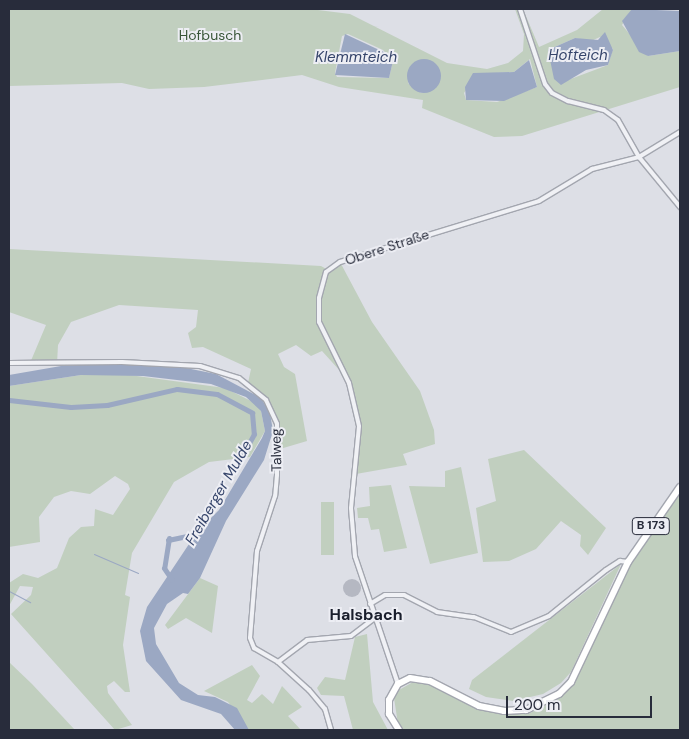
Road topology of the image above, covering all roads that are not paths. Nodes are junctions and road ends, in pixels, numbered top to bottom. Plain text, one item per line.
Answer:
1 (520, 9) edge
2 (680, 132) edge
3 (639, 157) junction
4 (680, 207) edge
5 (9, 363) edge
6 (680, 487) edge
7 (628, 562) junction
8 (370, 604) junction
9 (375, 618) junction
10 (278, 662) junction
11 (398, 684) junction
12 (331, 730) edge
13 (399, 730) edge

1 - 3 street
2 - 3 street, Obere Straße
3 - 4 street
3 - 8 street, Obere Straße
5 - 10 street, Talweg
6 - 7 main road, B 173 / B 173
7 - 8 street
7 - 11 main road, B 173 / B 173
8 - 9 street, Obere Straße
9 - 10 street
9 - 11 street, Obere Straße
10 - 12 street, Talweg
11 - 13 main road

